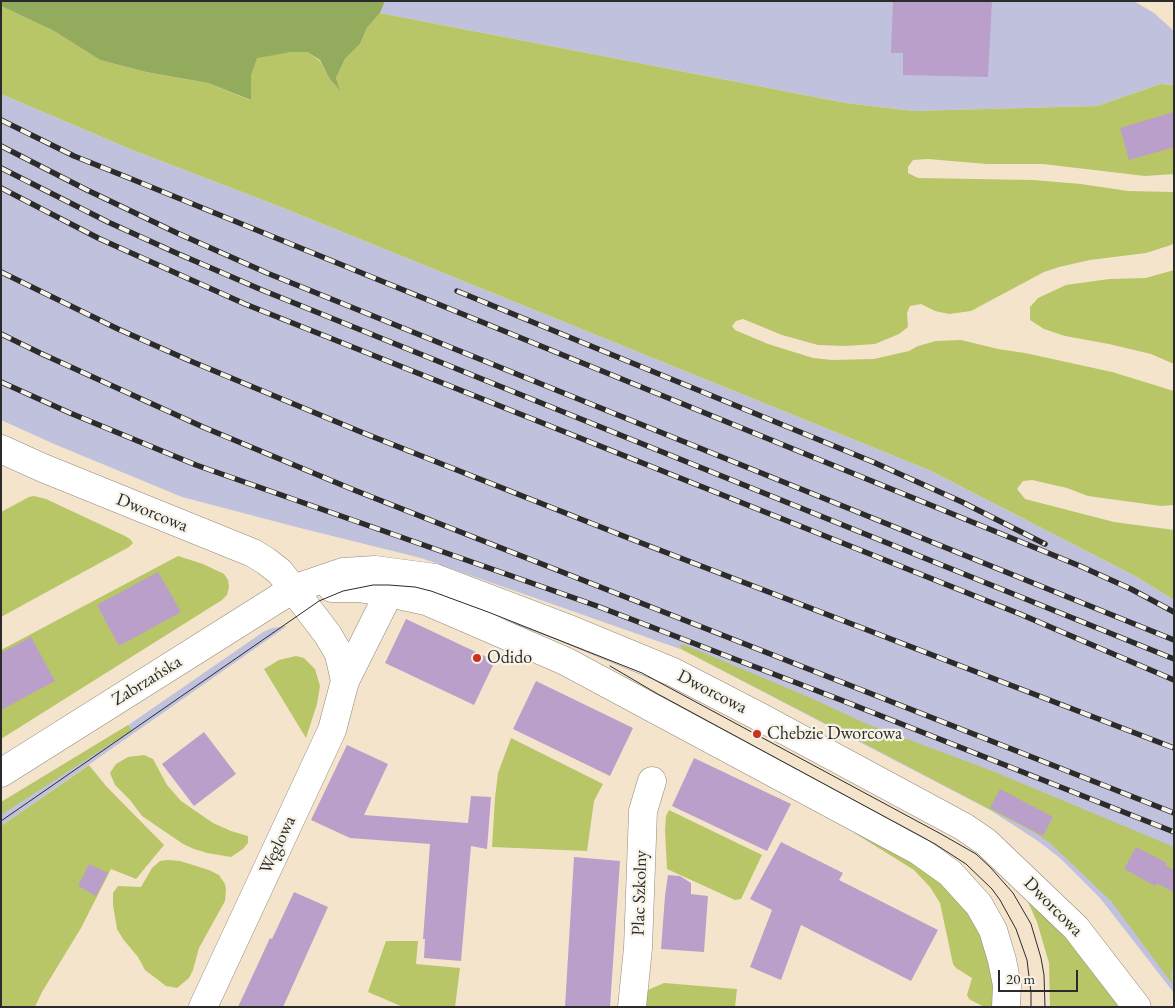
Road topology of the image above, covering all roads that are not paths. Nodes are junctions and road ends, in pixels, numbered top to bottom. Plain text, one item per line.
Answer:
1 (1, 450) edge
2 (375, 570) junction
3 (293, 590) junction
4 (389, 592) junction
5 (346, 681) junction
6 (1, 773) edge
7 (652, 780) dead end
8 (203, 1007) edge
9 (632, 1007) edge
10 (1006, 1007) edge
11 (1137, 1007) edge

1 - 3 main road, Dworcowa
2 - 3 main road, Dworcowa
2 - 4 main road
2 - 11 main road, Dworcowa
3 - 4 main road
3 - 5 main road
3 - 6 main road, Zabrzańska
4 - 5 main road, Węglowa
4 - 10 main road
5 - 8 main road, Węglowa
7 - 9 main road, Plac Szkolny

